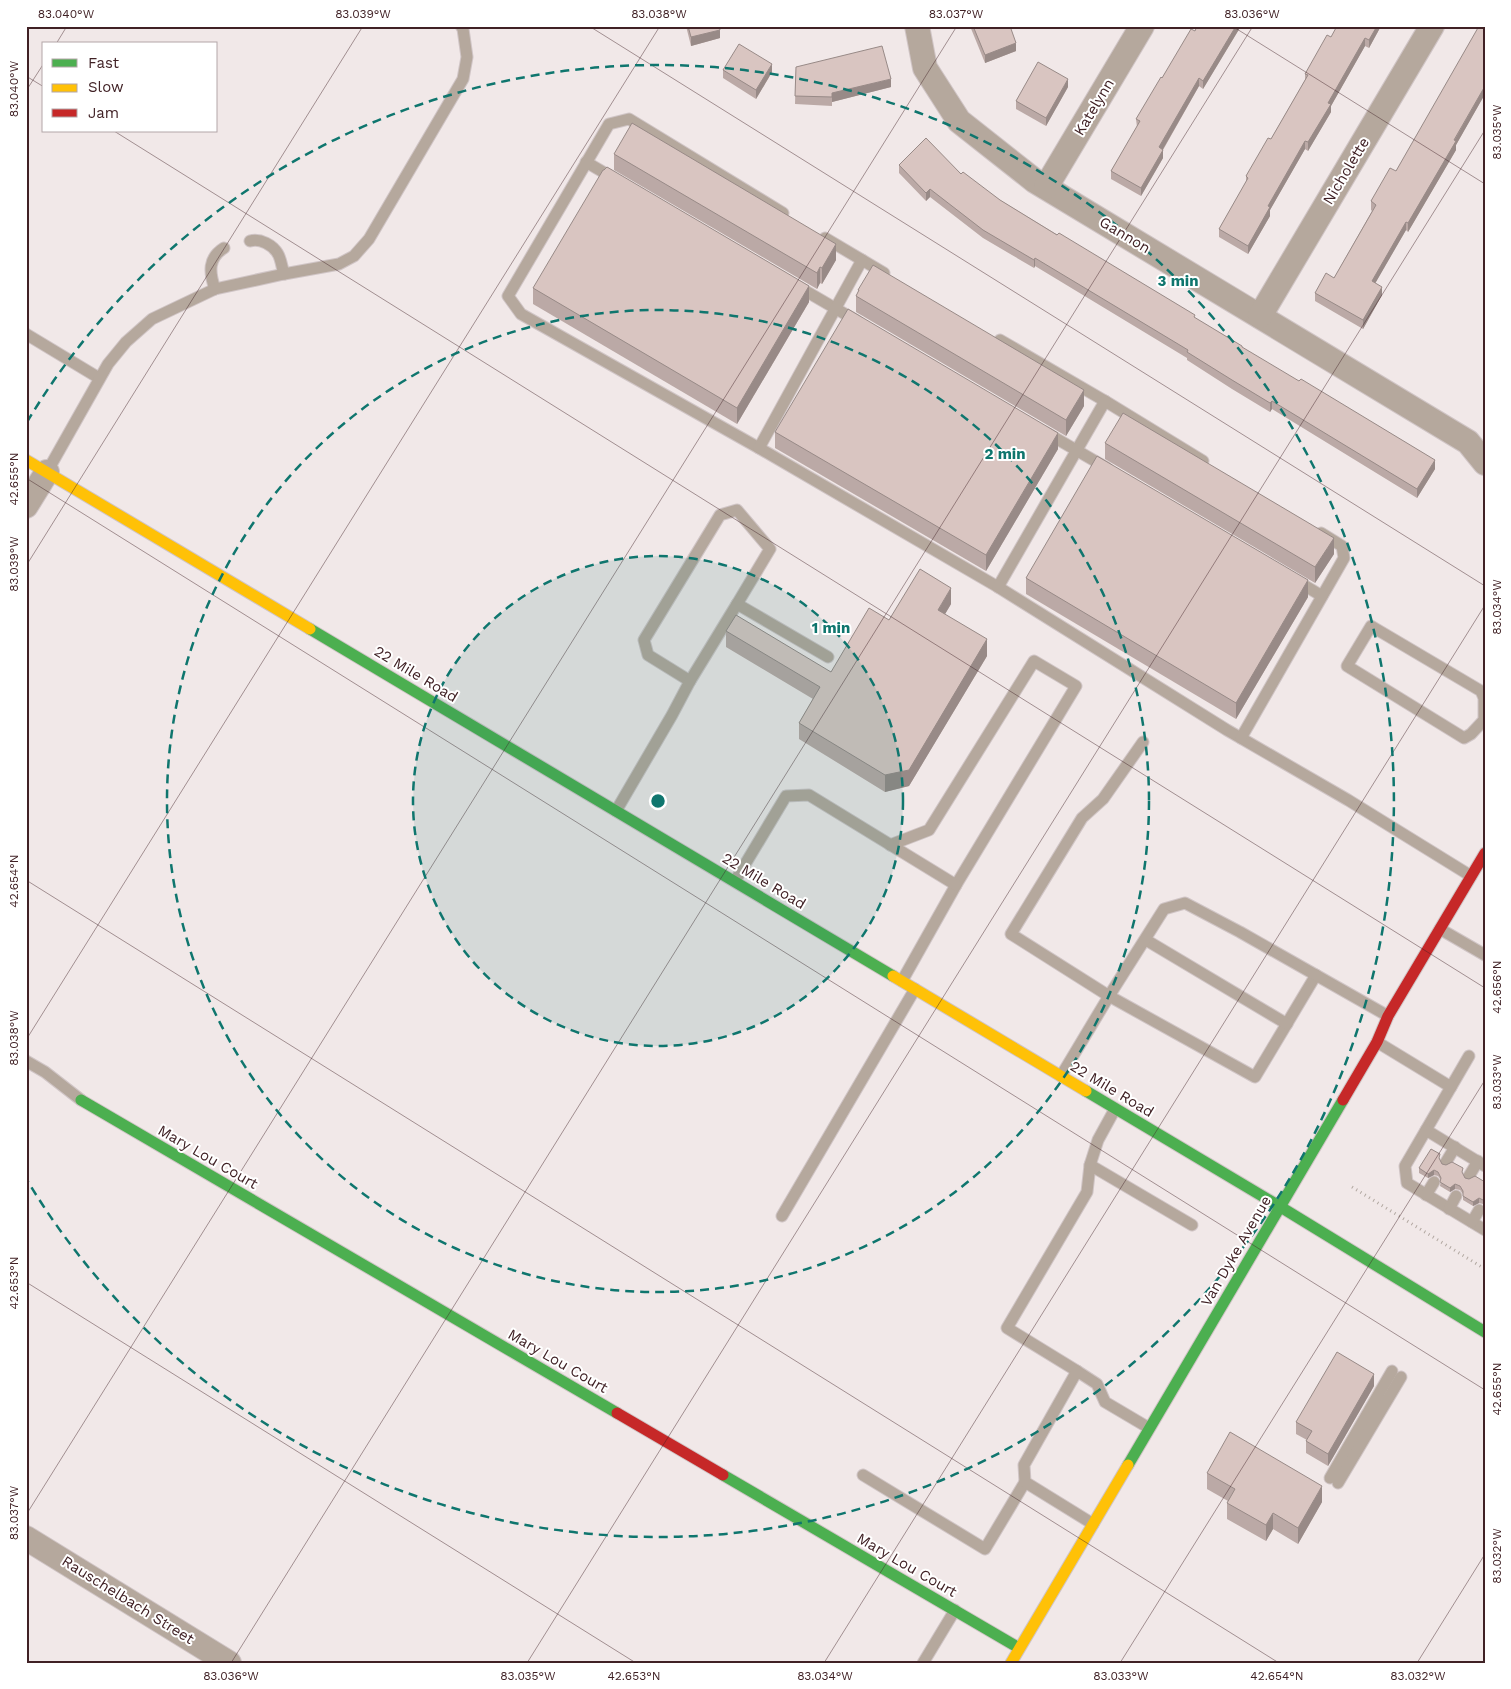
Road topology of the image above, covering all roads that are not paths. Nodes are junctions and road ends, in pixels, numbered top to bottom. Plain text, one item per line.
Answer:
1 (461, 26) edge
2 (917, 26) edge
3 (1142, 26) edge
4 (1432, 26) edge
5 (586, 162) junction
6 (621, 182) edge
7 (1046, 187) junction
8 (795, 220) edge
9 (812, 230) edge
10 (250, 241) dead end
11 (224, 248) dead end
12 (862, 260) junction
13 (284, 274) junction
14 (784, 278) edge
15 (895, 279) edge
16 (215, 289) junction
17 (835, 308) junction
18 (1260, 316) junction
19 (870, 328) edge
20 (987, 333) edge
21 (26, 334) edge
22 (99, 378) junction
23 (1105, 401) junction
24 (1033, 425) edge
25 (759, 448) junction
26 (1076, 450) junction
27 (26, 460) edge
28 (1485, 463) edge
29 (1215, 468) edge
30 (47, 472) junction
31 (1119, 475) edge
32 (26, 506) edge
33 (1308, 525) edge
34 (1288, 576) edge
35 (998, 587) junction
36 (1322, 596) junction
37 (737, 604) junction
38 (828, 657) dead end
39 (690, 681) junction
40 (1484, 720) edge
41 (1241, 738) junction
42 (1144, 742) dead end
43 (616, 811) junction
44 (890, 845) junction
45 (1485, 853) edge
46 (1471, 876) junction
47 (735, 881) junction
48 (956, 885) junction
49 (1440, 929) junction
50 (1146, 940) junction
51 (1485, 955) edge
52 (1316, 976) junction
53 (902, 981) junction
54 (915, 988) junction
55 (1109, 996) junction
56 (1388, 1016) junction
57 (1288, 1024) junction
58 (1377, 1042) junction
59 (1469, 1056) dead end
60 (26, 1061) edge
61 (1061, 1076) junction
62 (1451, 1087) junction
63 (81, 1100) joint
64 (1115, 1108) junction
65 (1426, 1130) junction
66 (1455, 1147) junction
67 (1446, 1162) dead end
68 (1481, 1164) edge
69 (1090, 1165) junction
70 (1469, 1176) dead end
71 (1434, 1182) dead end
72 (1426, 1195) junction
73 (1456, 1196) dead end
74 (1279, 1206) junction
75 (1449, 1208) junction
76 (1479, 1210) dead end
77 (782, 1216) dead end
78 (1472, 1222) junction
79 (1192, 1225) dead end
80 (1485, 1230) edge
81 (1485, 1332) edge
82 (1076, 1371) junction
83 (1396, 1374) dead end
84 (1149, 1428) junction
85 (863, 1475) dead end
86 (1334, 1480) dead end
87 (1025, 1482) junction
88 (1093, 1524) junction
89 (26, 1538) edge
90 (955, 1610) junction
91 (1019, 1648) junction
92 (928, 1661) edge
93 (230, 1663) edge
94 (1011, 1663) edge

1 - 13 lane
2 - 7 street, Gannon
3 - 7 street, Katelynn
4 - 18 street, Nicholette
5 - 6 lane
5 - 8 lane
5 - 25 lane
7 - 18 street, Gannon
9 - 12 lane
10 - 13 lane
11 - 16 lane
12 - 15 lane
12 - 17 lane
13 - 16 lane
14 - 17 lane
16 - 22 lane
17 - 19 lane
17 - 25 lane
18 - 28 street, Gannon
20 - 23 lane
21 - 22 lane
22 - 30 lane
23 - 26 lane
23 - 29 lane
24 - 26 lane
25 - 35 lane
26 - 31 lane
26 - 35 lane
27 - 30 street, 22 Mile Road
30 - 32 street
30 - 43 street, 22 Mile Road
33 - 36 lane
34 - 36 lane
35 - 41 lane
36 - 41 lane
37 - 38 lane
37 - 39 lane
37 - 39 lane
39 - 43 lane
40 - 40 lane
41 - 46 lane
42 - 55 lane
43 - 47 street, 22 Mile Road
44 - 47 lane
44 - 48 lane
44 - 48 lane
45 - 46 street, Van Dyke Avenue
46 - 49 street, Van Dyke Avenue
47 - 53 street, 22 Mile Road
48 - 53 lane
49 - 51 lane
49 - 56 street, Van Dyke Avenue
50 - 52 lane
50 - 55 lane
50 - 57 lane
52 - 56 lane
52 - 57 lane
53 - 54 street, 22 Mile Road
54 - 61 street, 22 Mile Road
54 - 77 lane
55 - 57 lane
55 - 61 lane
56 - 58 street, Van Dyke Avenue
58 - 62 lane
58 - 74 street, Van Dyke Avenue
59 - 62 lane
60 - 63 lane
61 - 64 street, 22 Mile Road
62 - 65 lane
63 - 90 street, Mary Lou Court
64 - 69 lane
64 - 74 street, 22 Mile Road
65 - 66 lane
65 - 72 lane
66 - 67 lane
66 - 68 lane
68 - 70 lane
69 - 79 lane
69 - 82 lane
71 - 72 lane
72 - 75 lane
73 - 75 lane
74 - 81 street, 22 Mile Road
74 - 84 street, Van Dyke Avenue
75 - 78 lane
76 - 78 lane
78 - 80 lane
82 - 84 lane
82 - 87 lane
83 - 86 lane
84 - 88 street, Van Dyke Avenue
85 - 87 lane
87 - 88 lane
88 - 91 street, Van Dyke Avenue
89 - 93 street, Rauschelbach Street
90 - 91 street, Mary Lou Court
90 - 92 lane
91 - 94 street, Van Dyke Avenue

